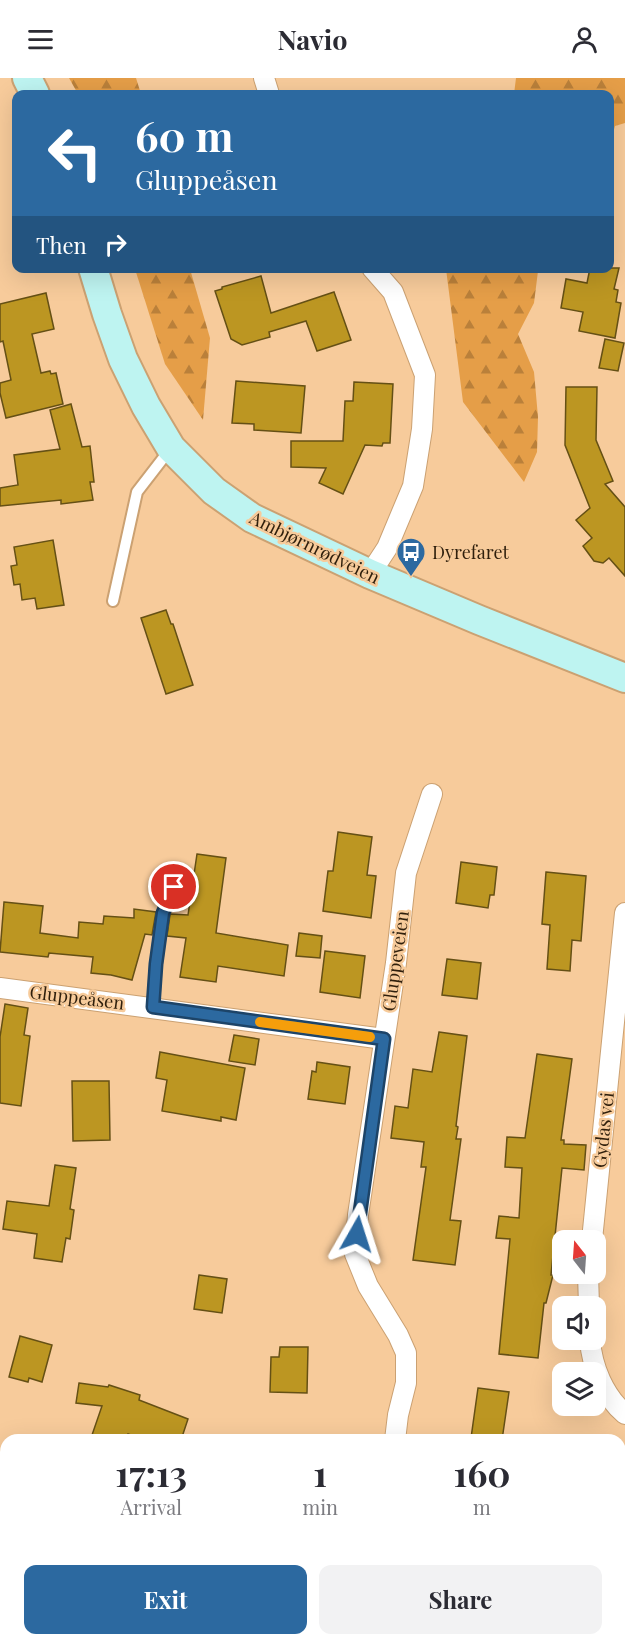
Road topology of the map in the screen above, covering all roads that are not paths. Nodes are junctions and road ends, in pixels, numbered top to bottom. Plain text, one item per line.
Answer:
1 (94, 273) edge
2 (376, 273) edge
3 (171, 448) junction
4 (370, 574) junction
5 (113, 601) dead end
6 (625, 678) edge
7 (432, 795) dead end
8 (174, 887) dead end
9 (625, 913) edge
10 (622, 966) edge
11 (0, 988) edge
12 (153, 1007) junction
13 (384, 1039) junction
14 (593, 1230) edge
15 (592, 1350) edge
16 (625, 1414) edge
17 (396, 1434) edge

1 - 3 street, Ambjørnrødveien
2 - 4 street
3 - 4 street, Ambjørnrødveien
3 - 5 lane
4 - 6 street, Ambjørnrødveien
7 - 13 street, Gluppeveien
8 - 12 lane
9 - 10 street, Gydas vei
10 - 14 street, Gydas vei
11 - 12 street, Gluppeåsen
12 - 13 street, Gluppeåsen
13 - 17 street, Gluppeveien
15 - 16 street

